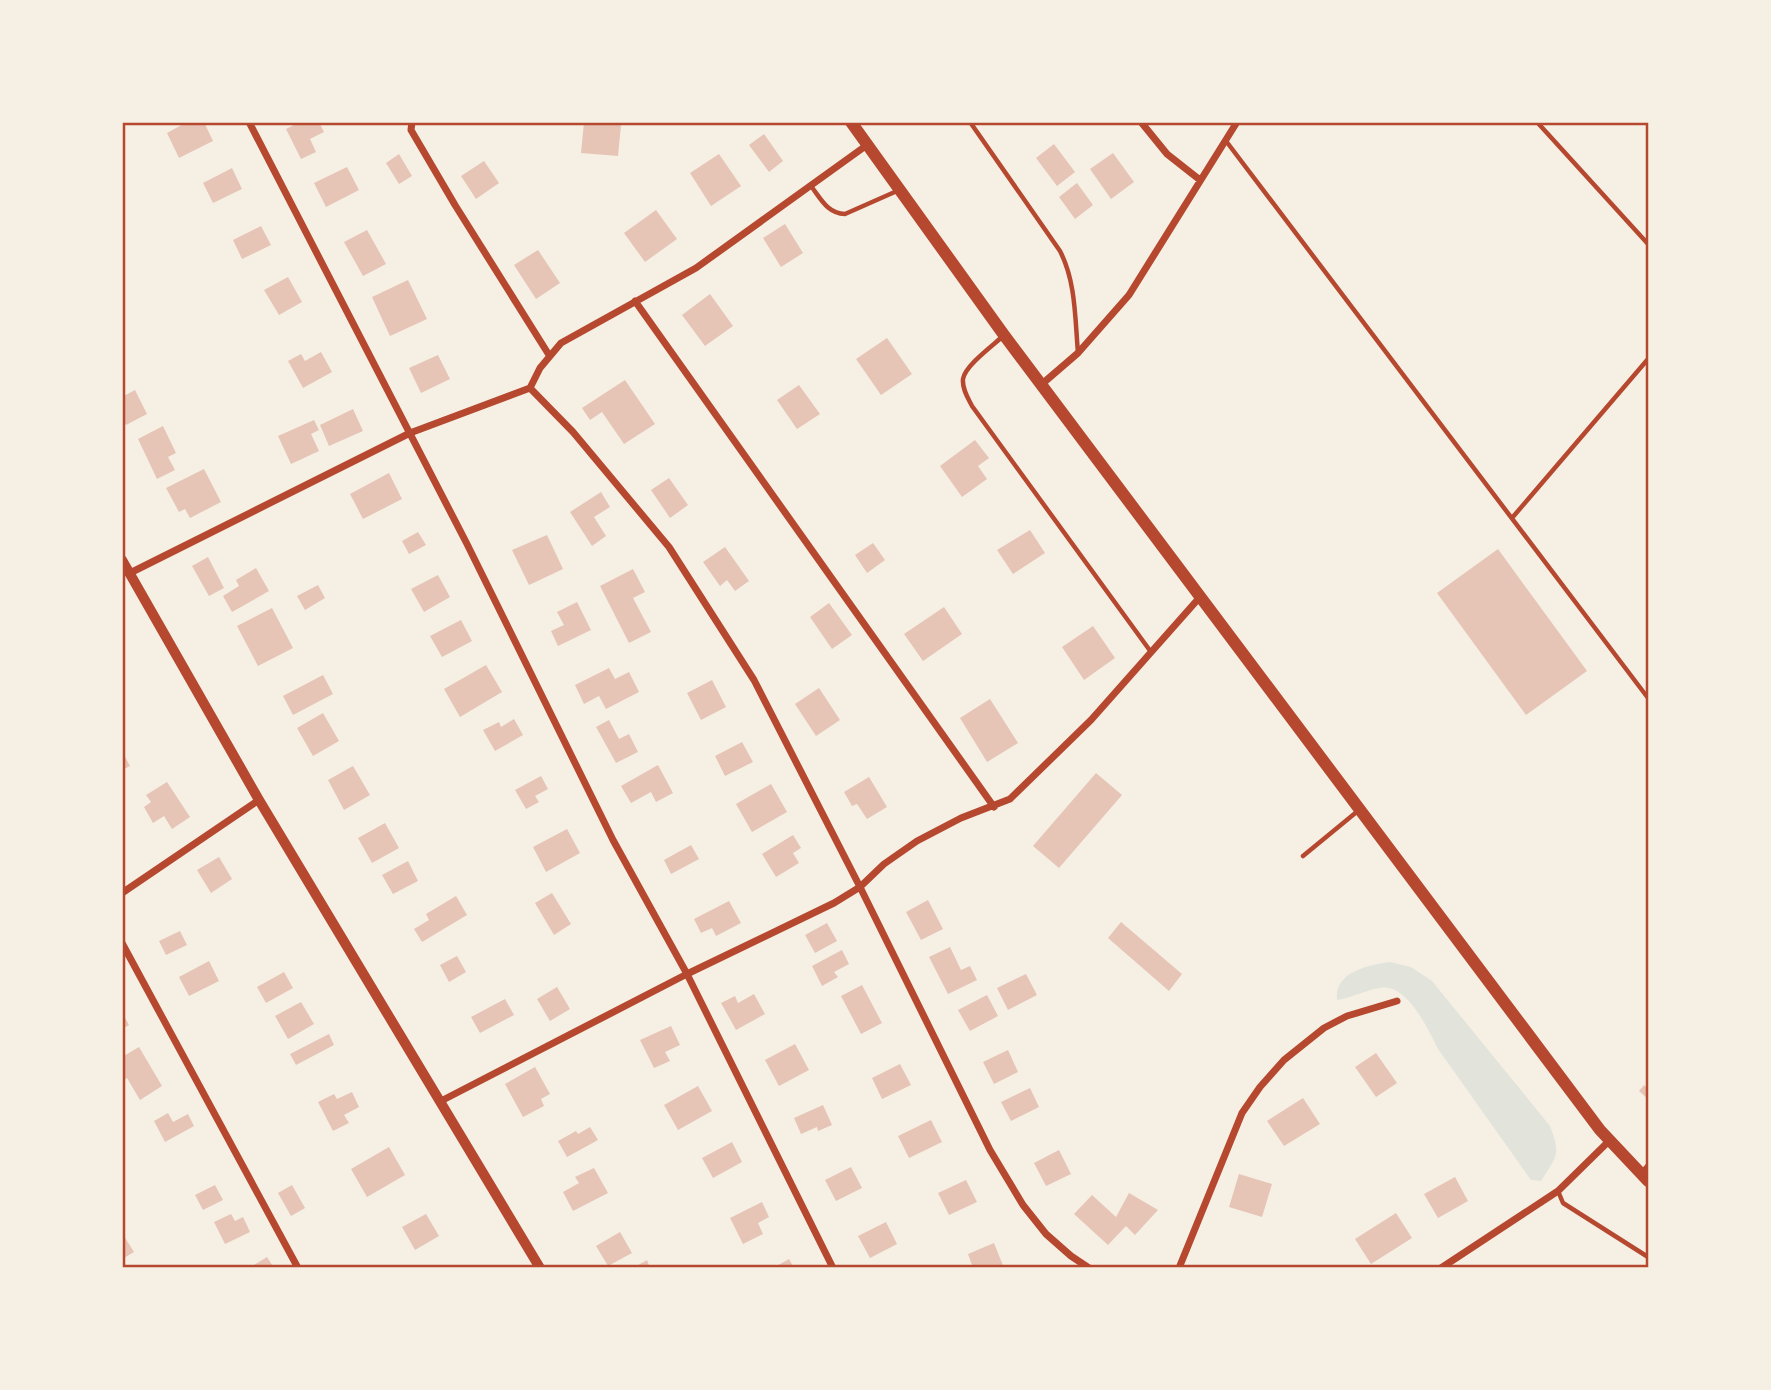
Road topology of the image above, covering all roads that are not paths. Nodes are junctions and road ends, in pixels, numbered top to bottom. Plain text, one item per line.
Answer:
1 (249, 122) edge
2 (412, 122) edge
3 (851, 122) edge
4 (970, 122) edge
5 (1141, 122) edge
6 (1237, 122) edge
7 (1537, 122) edge
8 (1226, 141) junction
9 (867, 145) junction
10 (1200, 180) junction
11 (811, 185) junction
12 (900, 190) junction
13 (1648, 244) edge
14 (635, 301) junction
15 (1004, 335) junction
16 (1078, 353) junction
17 (549, 355) junction
18 (1648, 359) edge
19 (1042, 384) junction
20 (530, 388) junction
21 (410, 433) junction
22 (1512, 518) junction
23 (122, 560) edge
24 (130, 573) junction
25 (1200, 597) junction
26 (1151, 652) junction
27 (1648, 698) edge
28 (259, 800) junction
29 (994, 807) junction
30 (1359, 810) junction
31 (1303, 856) dead end
32 (860, 887) junction
33 (122, 893) edge
34 (122, 943) edge
35 (687, 974) junction
36 (1397, 1001) dead end
37 (441, 1101) junction
38 (1608, 1142) junction
39 (1646, 1173) edge
40 (1558, 1191) junction
41 (1648, 1257) edge
42 (298, 1268) edge
43 (540, 1268) edge
44 (833, 1268) edge
45 (1089, 1268) edge
46 (1180, 1268) edge
47 (1441, 1268) edge

1 - 21 street
2 - 17 street
3 - 9 main road
4 - 16 lane
5 - 10 street
6 - 8 street
7 - 13 lane
8 - 10 street
8 - 22 lane
9 - 11 street
9 - 12 main road
10 - 16 street
11 - 12 lane
11 - 14 street
12 - 15 main road
14 - 17 street
14 - 29 street
15 - 19 main road
15 - 26 lane
16 - 19 street
17 - 20 street
18 - 22 lane
19 - 25 main road
20 - 21 street
20 - 32 street
21 - 24 street
21 - 35 street
22 - 27 lane
23 - 24 street
24 - 28 street
25 - 26 street
25 - 30 main road
26 - 29 street
28 - 33 street
28 - 37 street
29 - 32 street
30 - 31 lane
30 - 38 main road
32 - 35 street
32 - 45 street
34 - 42 street
35 - 37 street
35 - 44 street
36 - 46 street
37 - 43 street
38 - 39 main road
38 - 40 street
40 - 41 lane
40 - 47 street

